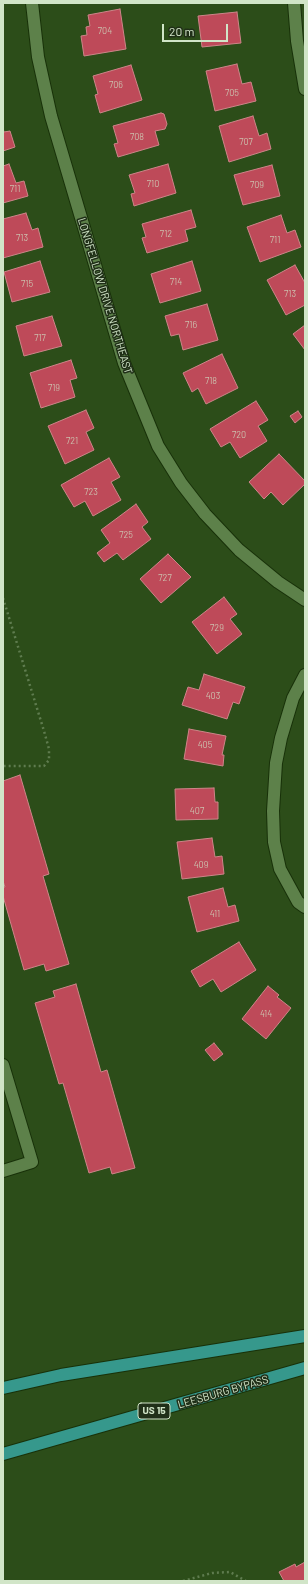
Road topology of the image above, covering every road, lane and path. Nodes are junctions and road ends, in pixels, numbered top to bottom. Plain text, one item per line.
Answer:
1 (32, 3) edge
2 (294, 3) edge
3 (305, 89) edge
4 (3, 598) edge
5 (305, 600) edge
6 (305, 675) edge
7 (3, 766) edge
8 (305, 907) edge
9 (3, 1065) edge
10 (3, 1171) edge
11 (305, 1336) edge
12 (305, 1368) edge
13 (3, 1388) edge
14 (3, 1454) edge
15 (182, 1581) edge
16 (246, 1581) edge

1 - 5 street, LONGFELLOW DRIVE NORTHEAST
2 - 3 street
4 - 7 path
6 - 8 street
9 - 10 street
11 - 13 highway
12 - 14 highway, LEESBURG BYPASS / US 15
15 - 16 path

